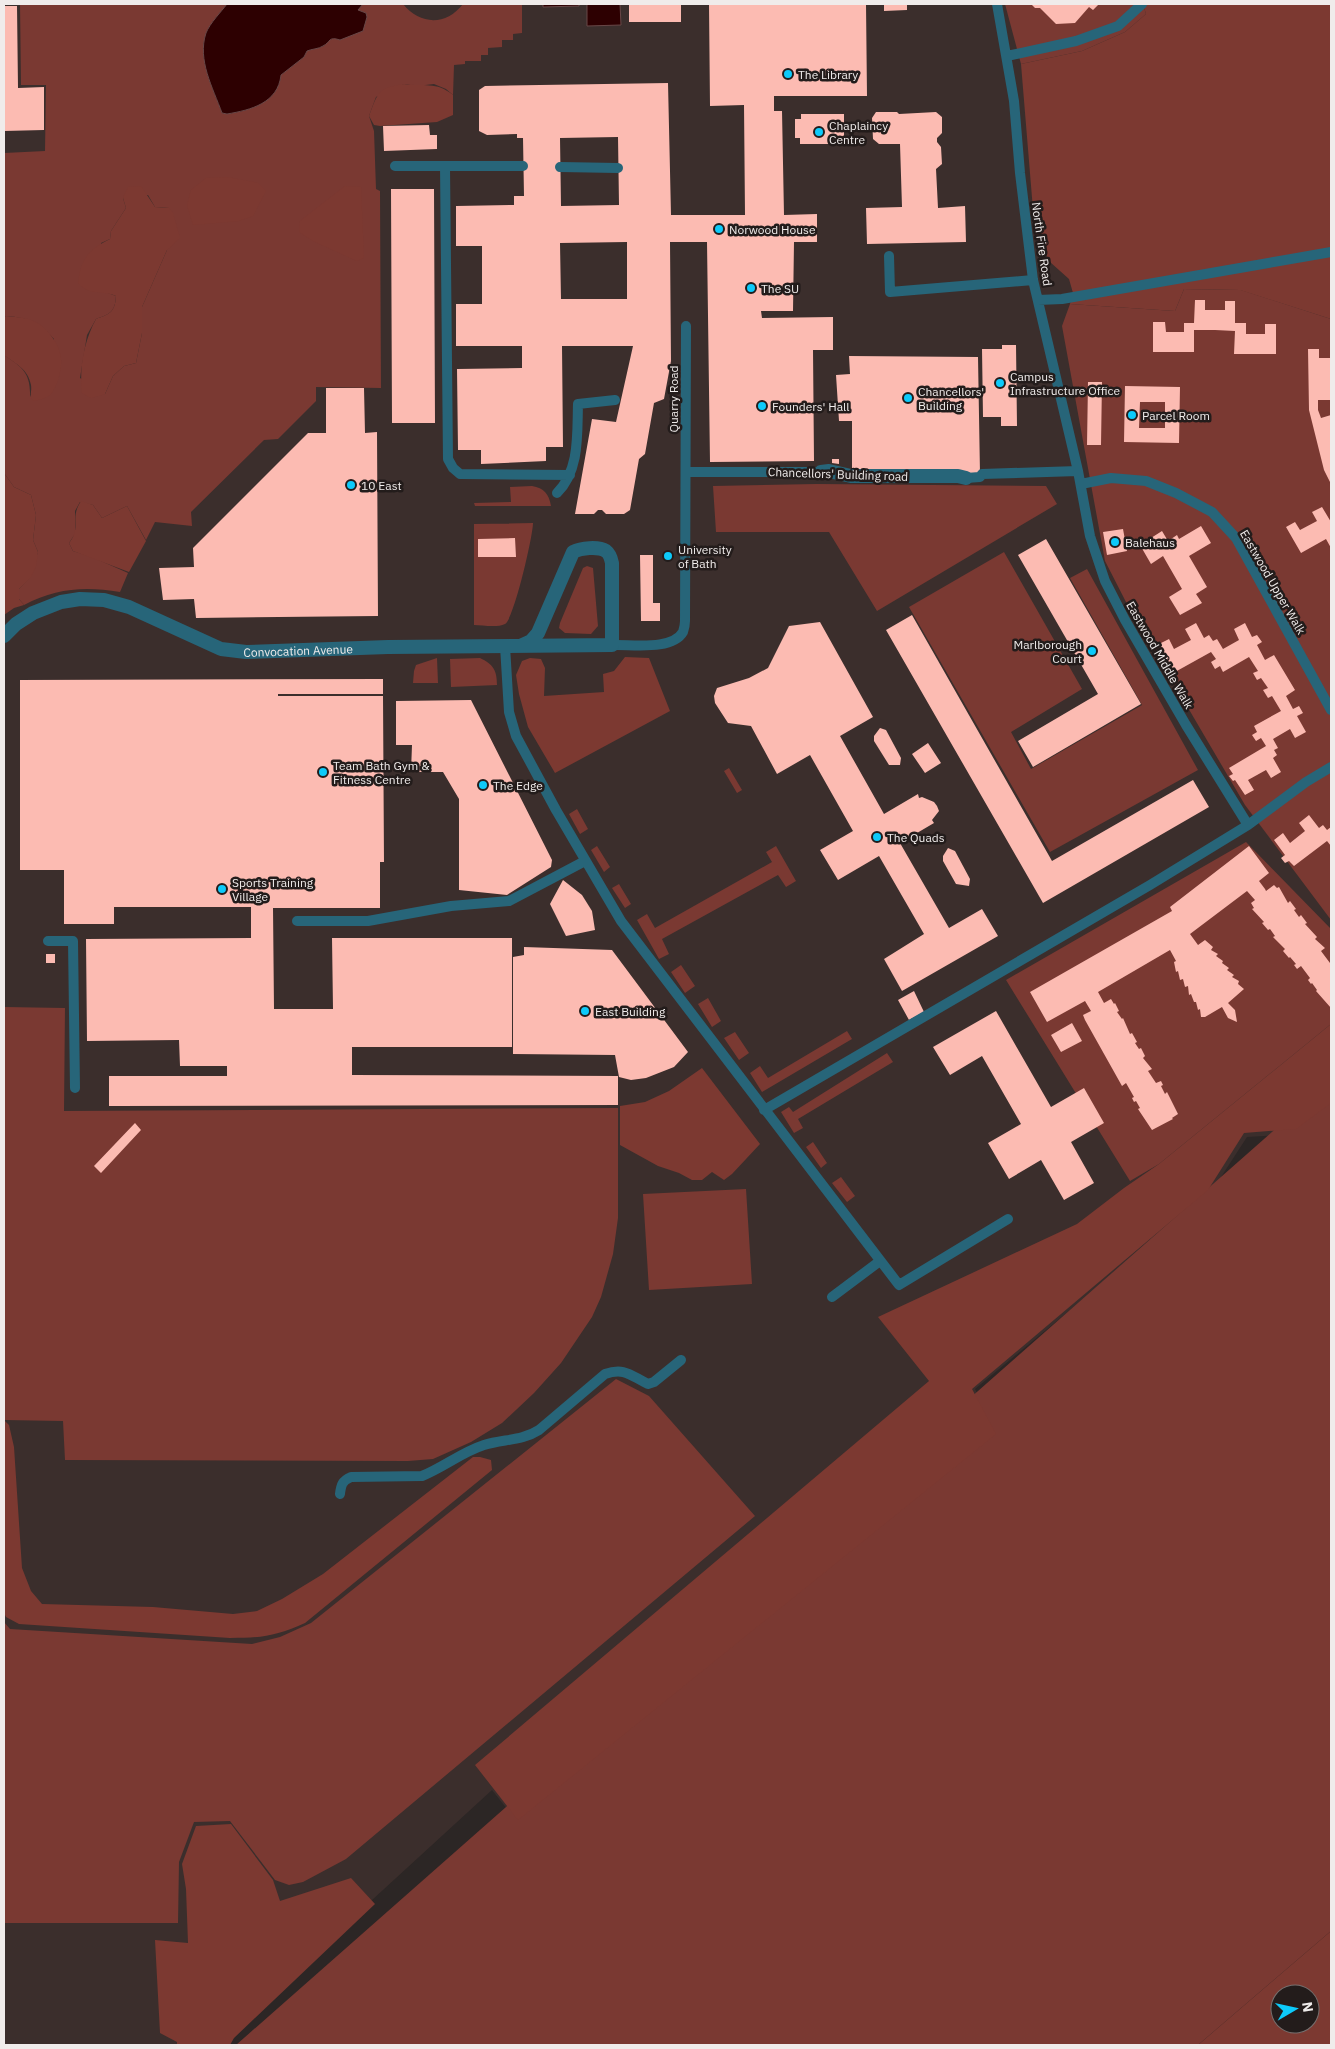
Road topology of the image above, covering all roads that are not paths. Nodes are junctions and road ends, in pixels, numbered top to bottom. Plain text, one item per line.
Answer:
1 (997, 4) edge
2 (1142, 4) edge
3 (1007, 56) junction
4 (395, 166) dead end
5 (445, 166) junction
6 (523, 166) dead end
7 (560, 167) dead end
8 (618, 168) dead end
9 (1331, 252) edge
10 (889, 256) dead end
11 (1034, 280) junction
12 (1038, 300) junction
13 (686, 326) dead end
14 (615, 400) dead end
15 (1078, 471) junction
16 (687, 472) junction
17 (821, 472) joint
18 (570, 475) junction
19 (966, 478) joint
20 (1081, 484) junction
21 (557, 493) dead end
22 (4, 636) edge
23 (612, 645) junction
24 (505, 646) junction
25 (520, 646) junction
26 (1331, 710) edge
27 (1331, 768) edge
28 (1248, 825) junction
29 (585, 861) junction
30 (297, 922) dead end
31 (48, 941) dead end
32 (75, 1088) dead end
33 (764, 1110) junction
34 (1008, 1219) dead end
35 (880, 1261) junction
36 (832, 1297) dead end
37 (681, 1360) dead end
38 (340, 1494) dead end

1 - 3 lane, North Fire Road
2 - 3 lane
3 - 11 lane, North Fire Road
4 - 5 lane
5 - 6 lane
5 - 18 lane
7 - 8 lane
9 - 12 lane
10 - 11 lane
11 - 12 lane, North Fire Road
12 - 15 lane, North Fire Road
13 - 16 lane, Quarry Road
14 - 18 lane
15 - 19 lane, Chancellors' Building road
15 - 20 lane, North Fire Road
16 - 17 lane, Chancellors' Building road
16 - 23 lane, Quarry Road
17 - 19 street, Chancellors' Building road
18 - 21 lane
20 - 26 lane, Eastwood Upper Walk
20 - 28 lane, Eastwood Middle Walk
22 - 24 street, Convocation Avenue
23 - 25 street, Convocation Avenue
23 - 25 street
24 - 25 street, Convocation Avenue
24 - 29 lane
27 - 28 lane
28 - 33 lane
29 - 30 lane
29 - 33 lane
31 - 32 lane
33 - 35 lane
34 - 35 lane
35 - 36 lane
37 - 38 lane

